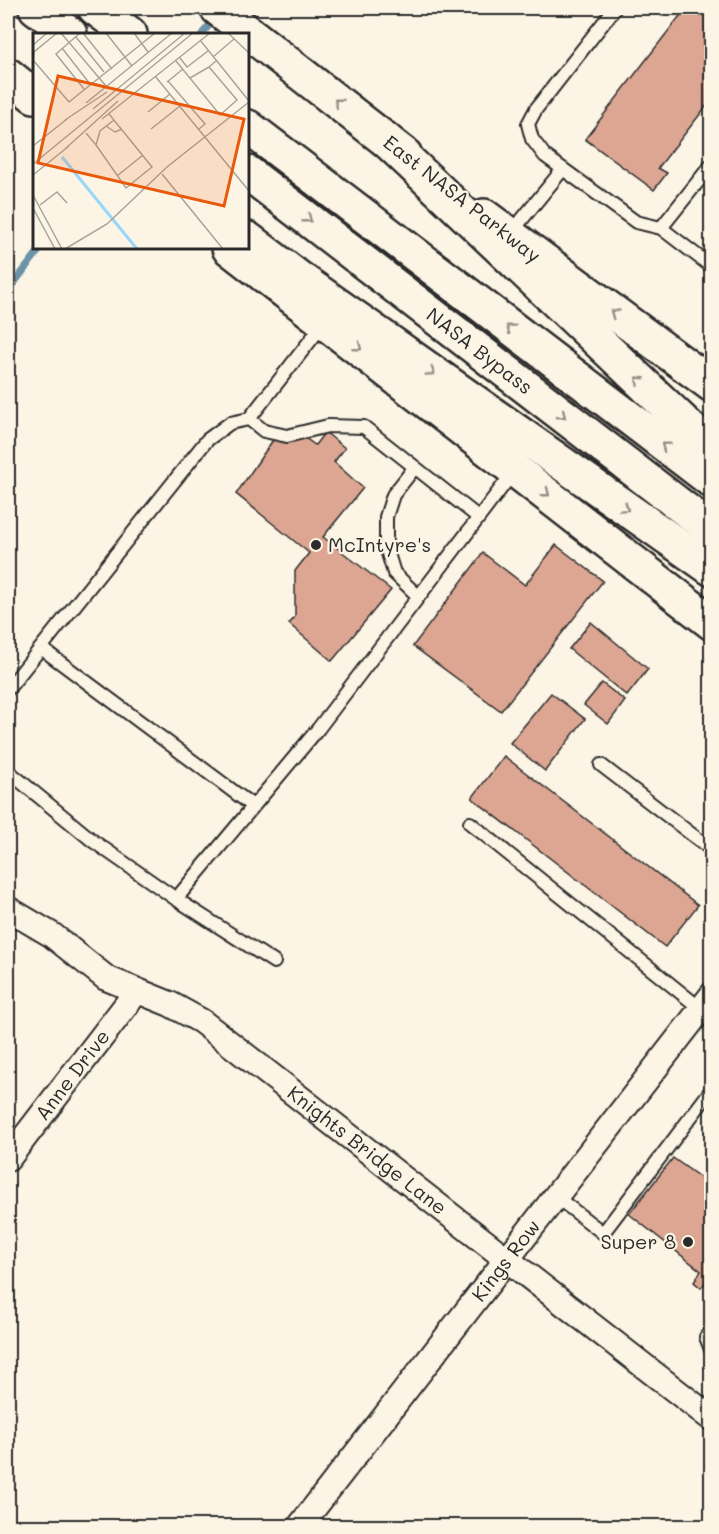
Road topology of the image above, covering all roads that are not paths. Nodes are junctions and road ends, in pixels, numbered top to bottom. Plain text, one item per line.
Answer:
1 (36, 8) edge
2 (96, 8) edge
3 (217, 8) edge
4 (615, 8) edge
5 (69, 33) edge
6 (129, 33) edge
7 (8, 75) edge
8 (33, 95) edge
9 (249, 128) edge
10 (384, 138) junction
11 (711, 164) edge
12 (563, 169) junction
13 (254, 178) edge
14 (661, 228) junction
15 (509, 236) junction
16 (249, 240) edge
17 (230, 249) edge
18 (711, 267) edge
19 (325, 322) junction
20 (706, 370) edge
21 (249, 419) junction
22 (711, 449) edge
23 (415, 467) junction
24 (515, 469) junction
25 (711, 481) edge
26 (478, 517) junction
27 (711, 530) edge
28 (711, 570) edge
29 (418, 596) junction
30 (711, 623) edge
31 (41, 648) junction
32 (8, 689) edge
33 (601, 765) dead end
34 (8, 771) edge
35 (253, 806) junction
36 (470, 823) dead end
37 (711, 850) edge
38 (176, 899) junction
39 (8, 909) edge
40 (274, 962) dead end
41 (137, 991) junction
42 (706, 1002) edge
43 (711, 1089) edge
44 (8, 1159) edge
45 (555, 1196) junction
46 (507, 1259) junction
47 (711, 1330) edge
48 (711, 1352) edge
49 (711, 1419) edge
50 (300, 1527) edge

1 - 5 main road
2 - 6 main road
10 -> 3 main road, East NASA Parkway
4 - 12 lane
7 - 8 main road
25 -> 9 main road, NASA Bypass
10 - 15 main road, East NASA Parkway
22 -> 10 main road
11 - 14 lane
12 - 14 lane
12 - 15 lane
13 -> 27 main road, NASA Bypass
14 - 18 lane
20 -> 15 main road, East NASA Parkway
16 -> 28 main road
17 - 19 main road
19 - 21 lane
19 -> 24 main road
21 - 23 lane
21 - 31 lane
23 - 26 lane
23 - 29 lane
24 - 26 lane
24 -> 30 main road
26 - 29 lane
29 - 35 lane
31 - 32 lane
31 - 35 lane
33 - 37 lane
34 - 38 lane
35 - 38 lane
36 - 42 lane
38 - 40 lane
39 - 41 street, Knights Bridge Lane
41 - 44 street, Anne Drive
41 - 46 street, Knights Bridge Lane
42 - 45 street, Kings Row
43 - 45 lane
45 - 46 street, Kings Row
46 - 49 street, Knights Bridge Lane
46 - 50 street, Kings Row
47 - 48 lane

